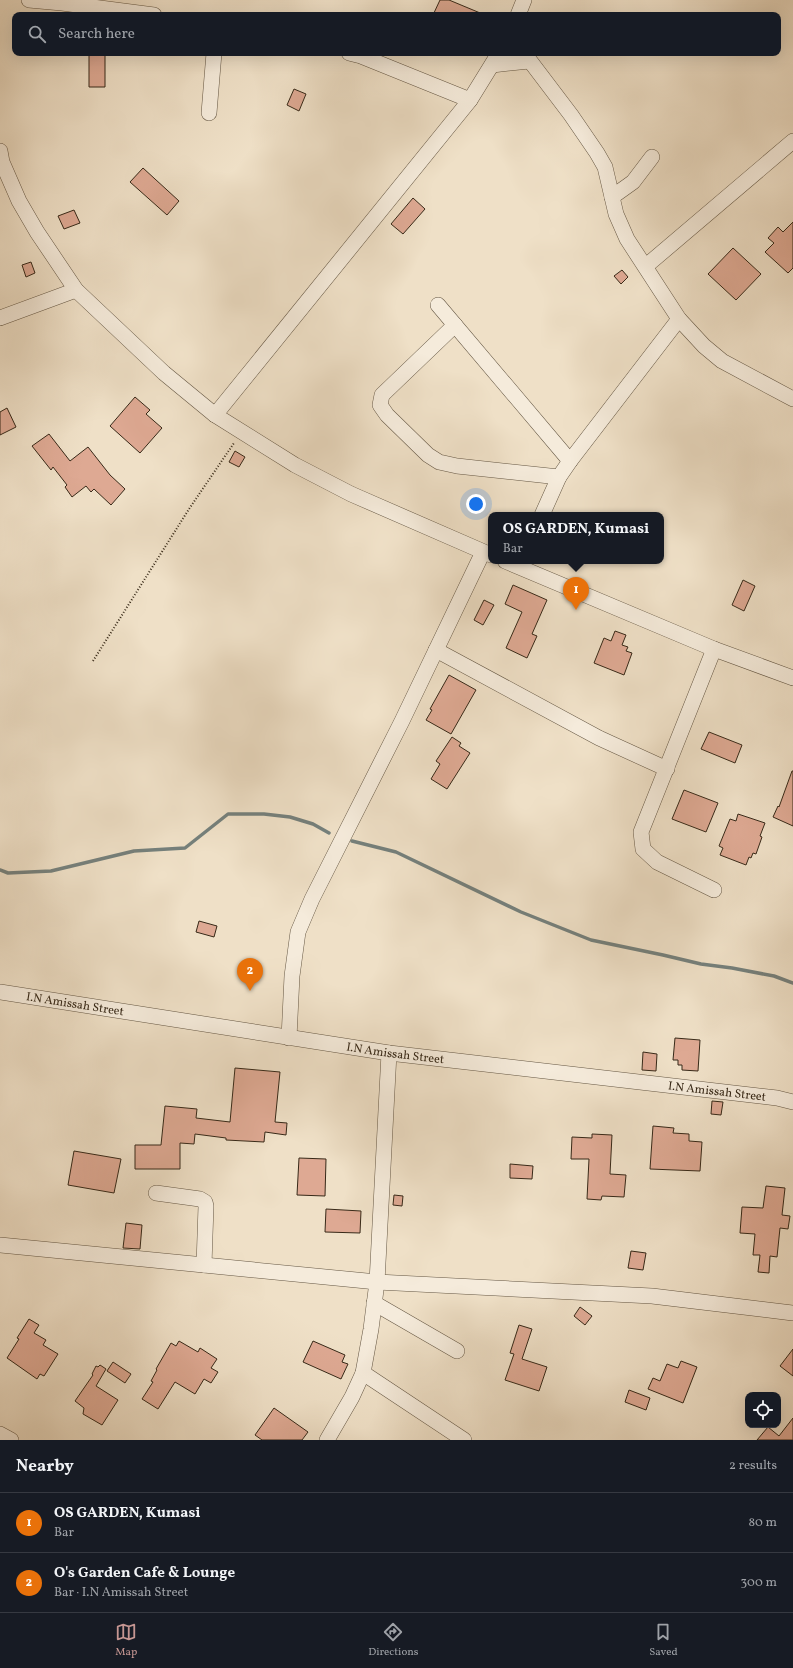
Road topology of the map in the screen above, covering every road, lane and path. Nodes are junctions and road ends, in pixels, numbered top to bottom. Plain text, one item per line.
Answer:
1 (30, 0) edge
2 (524, 0) edge
3 (133, 12) edge
4 (519, 12) edge
5 (214, 56) edge
6 (361, 56) edge
7 (526, 57) edge
8 (495, 59) edge
9 (470, 100) junction
10 (209, 113) dead end
11 (793, 141) edge
12 (0, 151) edge
13 (652, 157) dead end
14 (612, 197) junction
15 (646, 266) junction
16 (76, 290) junction
17 (438, 305) dead end
18 (0, 318) edge
19 (679, 319) junction
20 (455, 325) junction
21 (793, 399) edge
22 (215, 415) junction
23 (242, 432) junction
24 (570, 461) junction
25 (560, 478) junction
26 (543, 512) edge
27 (487, 553) edge
28 (516, 564) edge
29 (714, 649) junction
30 (436, 650) junction
31 (93, 661) dead end
32 (793, 678) edge
33 (667, 769) junction
34 (714, 890) dead end
35 (0, 992) edge
36 (289, 1038) junction
37 (388, 1053) junction
38 (793, 1102) edge
39 (156, 1193) dead end
40 (0, 1245) edge
41 (204, 1265) junction
42 (377, 1282) junction
43 (374, 1303) junction
44 (793, 1313) edge
45 (457, 1351) dead end
46 (363, 1373) junction
47 (0, 1434) edge
48 (11, 1440) edge
49 (327, 1440) edge
50 (464, 1440) edge

1 - 3 street
2 - 4 street
5 - 10 street
6 - 9 street
7 - 8 street
7 - 14 street
8 - 9 street
9 - 22 street
11 - 15 street
12 - 16 street
13 - 14 street
14 - 15 street
15 - 19 street
16 - 18 street
16 - 22 street
17 - 20 street
19 - 21 street
19 - 24 street
20 - 24 street
20 - 25 street
22 - 23 street
23 - 27 street
23 - 31 path
24 - 25 street
25 - 26 street
27 - 30 street
28 - 29 street
29 - 32 street
29 - 33 street
30 - 33 street
30 - 36 street
33 - 34 street
35 - 36 street, I.N Amissah Street
36 - 37 street, I.N Amissah Street
37 - 38 street, I.N Amissah Street
37 - 42 street
39 - 41 street
40 - 41 street
41 - 42 street
42 - 43 street
42 - 44 street
43 - 45 street
43 - 46 street
46 - 49 street
46 - 50 street
47 - 48 street

